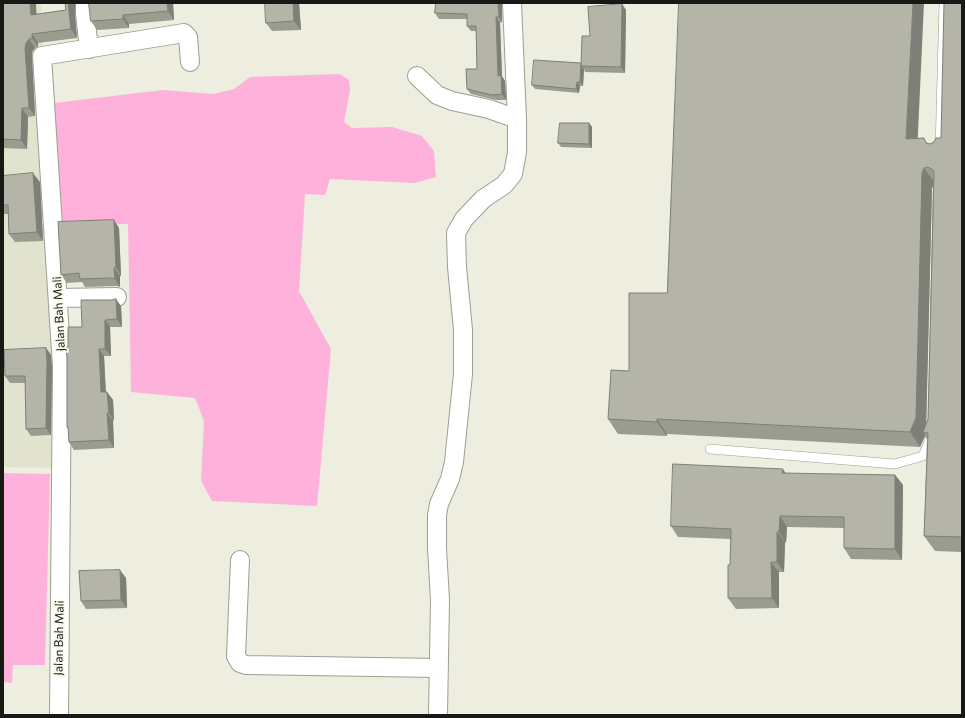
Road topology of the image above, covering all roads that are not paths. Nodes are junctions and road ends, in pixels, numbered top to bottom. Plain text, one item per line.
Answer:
1 (88, 3) edge
2 (512, 3) edge
3 (944, 3) edge
4 (89, 49) junction
5 (190, 62) dead end
6 (417, 76) dead end
7 (517, 118) junction
8 (940, 153) edge
9 (116, 296) dead end
10 (58, 298) junction
11 (932, 426) edge
12 (710, 449) dead end
13 (240, 560) dead end
14 (439, 668) junction
15 (58, 715) edge
16 (438, 715) edge

1 - 4 street
2 - 7 street
3 - 8 lane
4 - 5 street, Jalan Bah Mali
4 - 10 street, Jalan Bah Mali
6 - 7 street
7 - 14 street
9 - 10 street
10 - 15 street, Jalan Bah Mali
11 - 12 lane
13 - 14 street
14 - 16 street

